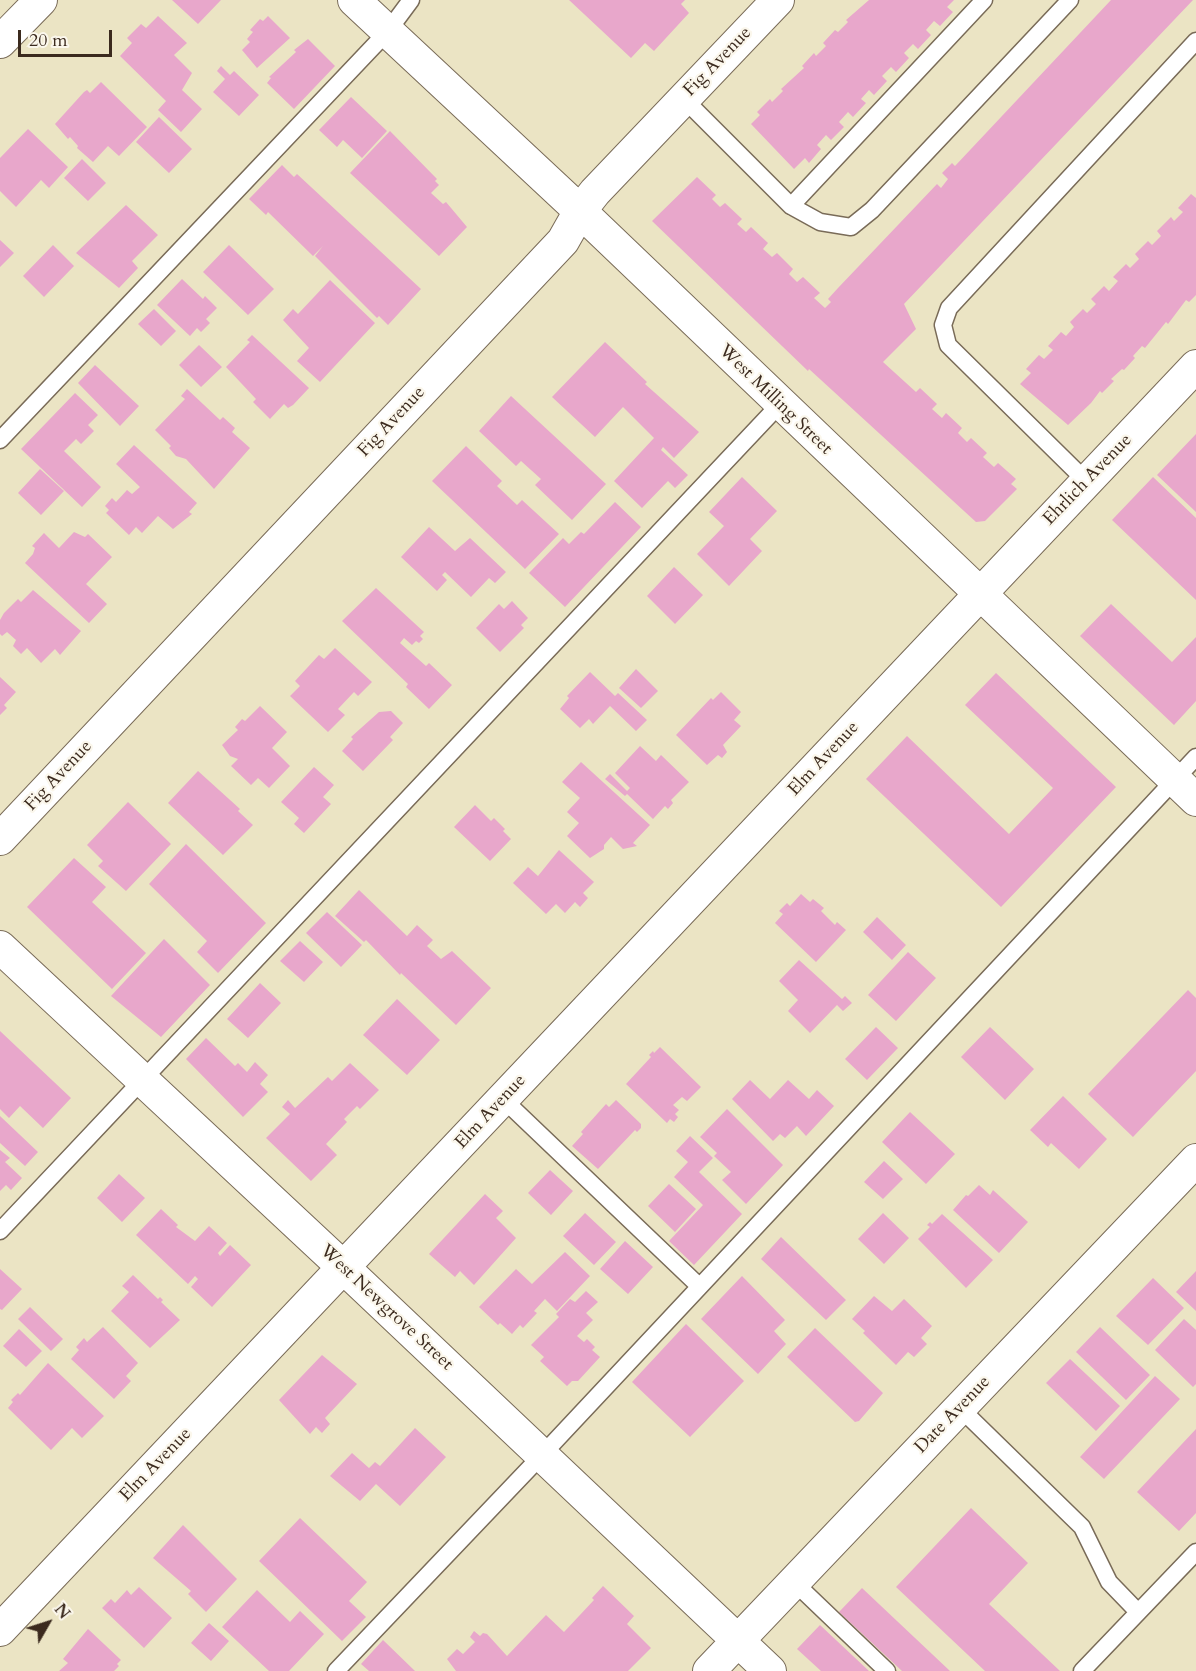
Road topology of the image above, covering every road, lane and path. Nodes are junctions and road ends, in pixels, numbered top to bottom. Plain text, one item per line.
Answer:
1 (41, 0) edge
2 (354, 0) edge
3 (411, 0) edge
4 (778, 0) edge
5 (984, 0) edge
6 (1070, 0) edge
7 (388, 31) junction
8 (1196, 41) edge
9 (0, 42) edge
10 (683, 99) junction
11 (791, 206) junction
12 (580, 211) junction
13 (1196, 366) edge
14 (780, 404) junction
15 (0, 440) edge
16 (1086, 481) junction
17 (980, 594) junction
18 (1196, 757) edge
19 (1185, 790) edge
20 (0, 839) edge
21 (0, 947) edge
22 (142, 1080) junction
23 (503, 1099) junction
24 (1196, 1160) edge
25 (0, 1231) edge
26 (344, 1268) junction
27 (699, 1286) junction
28 (960, 1408) junction
29 (542, 1455) junction
30 (1196, 1552) edge
31 (794, 1582) junction
32 (1138, 1612) junction
33 (0, 1630) edge
34 (738, 1640) junction
35 (336, 1671) edge
36 (709, 1671) edge
37 (770, 1671) edge
38 (887, 1671) edge
39 (1082, 1671) edge

1 - 9 street
2 - 7 street, West Milling Street
3 - 7 lane
4 - 10 street, Fig Avenue
5 - 11 lane
6 - 11 lane
7 - 12 street, West Milling Street
7 - 15 lane
8 - 16 lane
10 - 11 lane
10 - 12 street, Fig Avenue
12 - 14 street, West Milling Street
12 - 20 street, Fig Avenue
13 - 16 street, Ehrlich Avenue
14 - 17 street, West Milling Street
14 - 22 lane
16 - 17 street, Ehrlich Avenue
17 - 19 street, West Milling Street
17 - 23 street, Elm Avenue
18 - 19 lane
19 - 27 lane
21 - 22 street, West Newgrove Street
22 - 25 lane
22 - 26 street, West Newgrove Street
23 - 26 street, Elm Avenue
23 - 27 lane
24 - 28 street, Date Avenue
26 - 29 street, West Newgrove Street
26 - 33 street, Elm Avenue
27 - 29 lane
28 - 31 street, Date Avenue
28 - 32 lane
29 - 34 street, West Newgrove Street
29 - 35 lane
30 - 32 lane
31 - 34 street, Date Avenue
31 - 38 lane
32 - 39 lane
34 - 36 street, Date Avenue
34 - 37 street, West Newgrove Street

